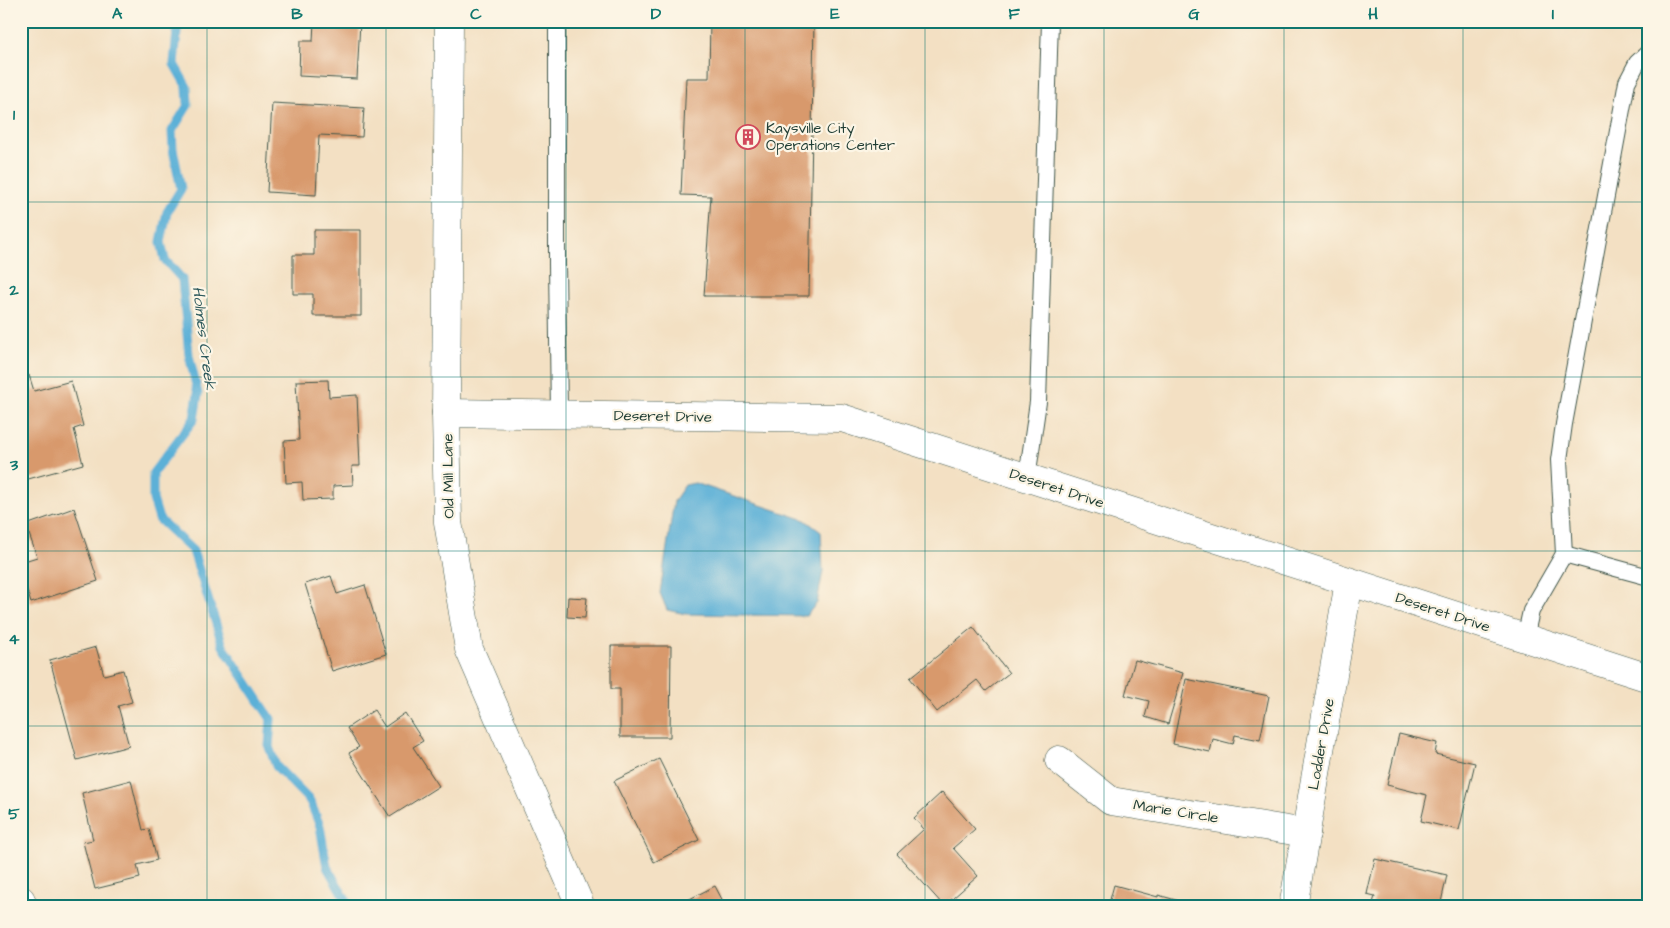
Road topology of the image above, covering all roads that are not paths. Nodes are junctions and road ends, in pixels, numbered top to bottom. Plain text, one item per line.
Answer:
1 (450, 21) edge
2 (557, 21) edge
3 (1050, 21) edge
4 (1649, 52) edge
5 (446, 413) junction
6 (559, 415) junction
7 (1027, 478) junction
8 (1564, 554) junction
9 (1649, 577) edge
10 (1349, 582) junction
11 (1525, 638) junction
12 (1649, 678) edge
13 (1058, 760) dead end
14 (1306, 832) junction
15 (21, 900) edge
16 (23, 907) edge
17 (581, 907) edge
18 (1293, 907) edge

1 - 5 street, Old Mill Lane
2 - 6 lane
3 - 7 lane
4 - 8 lane
5 - 6 street, Deseret Drive
5 - 17 street, Old Mill Lane
6 - 7 street, Deseret Drive
7 - 10 street, Deseret Drive
8 - 9 lane
8 - 11 lane
10 - 11 street, Deseret Drive
10 - 14 street, Lodder Drive
11 - 12 street, Deseret Drive
13 - 14 street, Marie Circle
14 - 18 street, Lodder Drive
15 - 16 street

